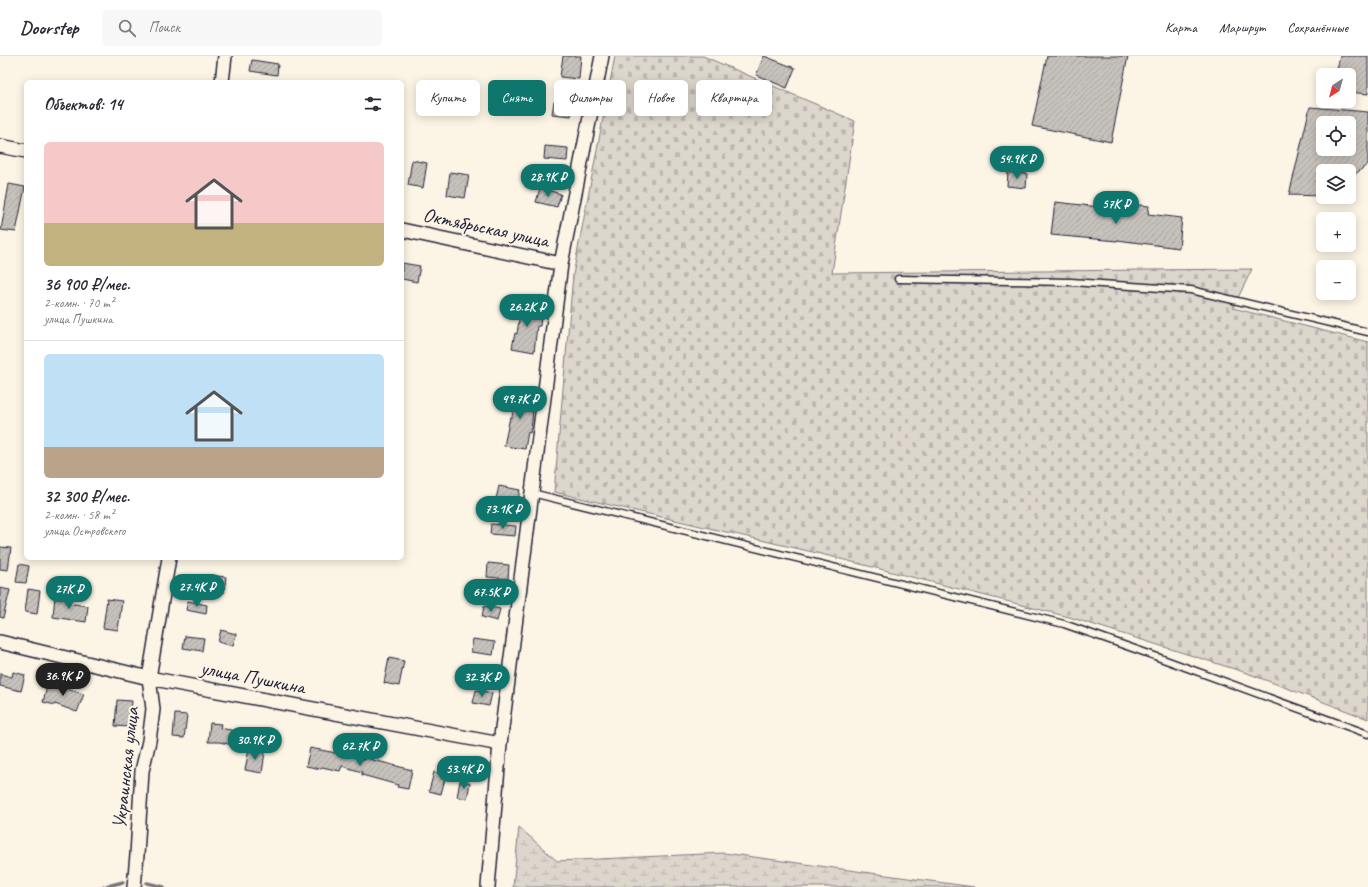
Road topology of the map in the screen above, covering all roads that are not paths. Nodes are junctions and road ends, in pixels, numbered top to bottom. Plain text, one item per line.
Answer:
1 (225, 56) edge
2 (602, 56) edge
3 (222, 80) edge
4 (0, 146) edge
5 (24, 151) edge
6 (404, 230) edge
7 (561, 264) junction
8 (898, 279) dead end
9 (1368, 332) edge
10 (532, 493) junction
11 (169, 560) edge
12 (0, 642) edge
13 (149, 678) junction
14 (1368, 734) edge
15 (500, 744) junction
16 (134, 887) edge
17 (488, 887) edge

1 - 3 street
2 - 7 street
4 - 5 street
6 - 7 street, Октябрьская улица
7 - 10 street
8 - 9 lane
10 - 14 lane
10 - 15 street
11 - 13 street, Украинская улица
12 - 13 street, улица Пушкина
13 - 15 street, улица Пушкина
13 - 16 street, Украинская улица
15 - 17 street

